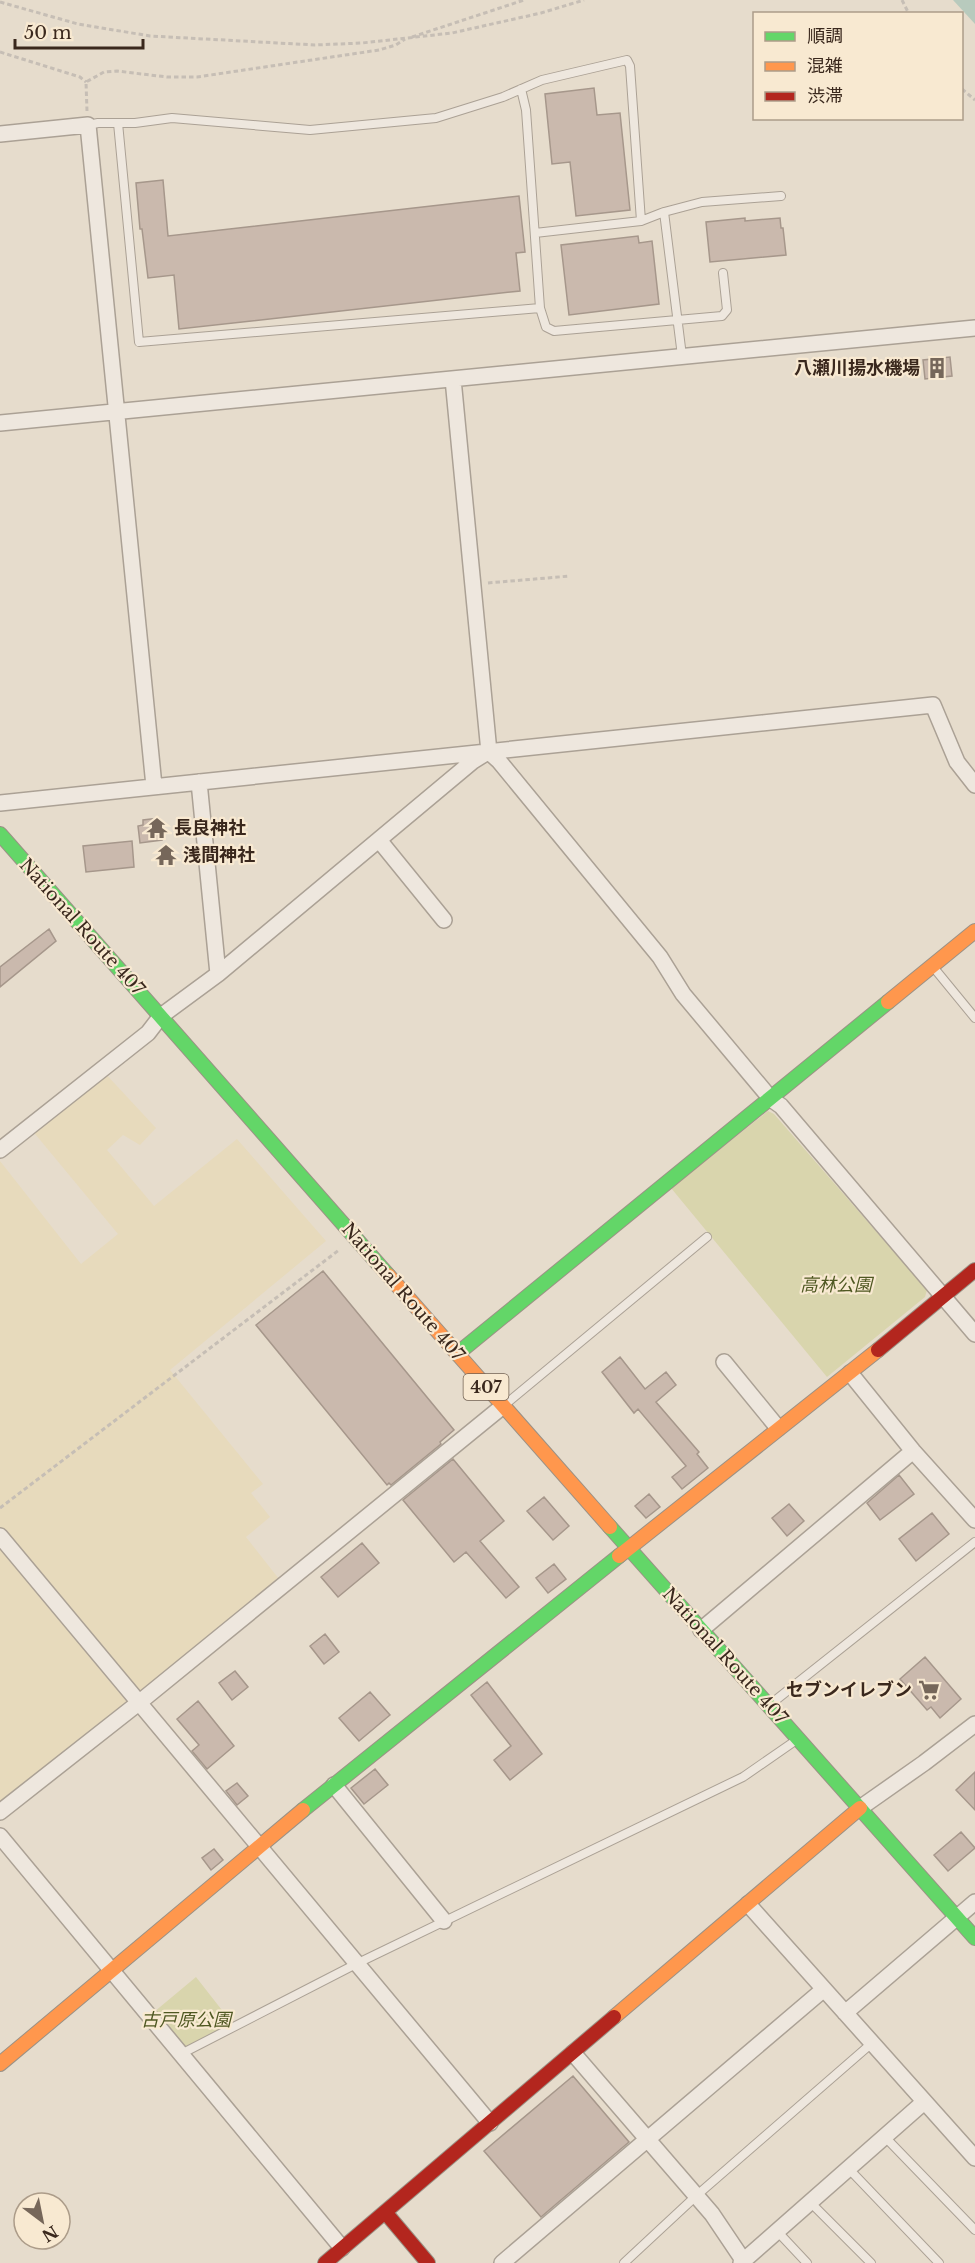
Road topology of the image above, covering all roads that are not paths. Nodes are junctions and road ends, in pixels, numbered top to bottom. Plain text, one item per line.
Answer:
1 (521, 89) junction
2 (117, 123) junction
3 (88, 125) junction
4 (0, 134) edge
5 (782, 196) dead end
6 (664, 212) junction
7 (641, 221) junction
8 (535, 233) junction
9 (723, 273) dead end
10 (540, 308) junction
11 (678, 322) junction
12 (975, 328) edge
13 (682, 356) junction
14 (453, 379) junction
15 (116, 412) junction
16 (0, 423) edge
17 (489, 752) junction
18 (199, 782) junction
19 (975, 785) edge
20 (154, 786) junction
21 (0, 803) edge
22 (0, 834) edge
23 (379, 840) junction
24 (444, 920) dead end
25 (975, 931) edge
26 (933, 965) junction
27 (218, 974) junction
28 (162, 1016) junction
29 (975, 1018) edge
30 (771, 1099) junction
31 (0, 1150) edge
32 (707, 1237) dead end
33 (975, 1270) edge
34 (942, 1298) junction
35 (975, 1334) edge
36 (457, 1354) junction
37 (724, 1362) dead end
38 (850, 1373) junction
39 (503, 1406) junction
40 (778, 1428) junction
41 (913, 1452) junction
42 (975, 1520) edge
43 (0, 1536) edge
44 (975, 1542) edge
45 (629, 1549) junction
46 (701, 1630) junction
47 (141, 1701) junction
48 (769, 1706) junction
49 (975, 1724) edge
50 (798, 1738) junction
51 (334, 1785) junction
52 (860, 1808) junction
53 (0, 1812) edge
54 (0, 1836) edge
55 (260, 1845) junction
56 (975, 1902) edge
57 (748, 1904) junction
58 (957, 1917) junction
59 (444, 1921) junction
60 (975, 1938) edge
61 (358, 1963) junction
62 (110, 1971) junction
63 (824, 1989) junction
64 (845, 2013) junction
65 (872, 2043) junction
66 (573, 2054) junction
67 (180, 2055) junction
68 (0, 2064) edge
69 (924, 2102) junction
70 (490, 2123) junction
71 (885, 2136) junction
72 (648, 2141) junction
73 (975, 2157) edge
74 (849, 2168) junction
75 (696, 2196) junction
76 (810, 2202) junction
77 (385, 2212) junction
78 (975, 2230) edge
79 (777, 2231) junction
80 (342, 2248) junction
81 (743, 2262) edge
82 (325, 2263) edge
83 (428, 2263) edge
84 (502, 2263) edge
85 (624, 2263) edge
86 (807, 2263) edge
87 (871, 2263) edge
88 (939, 2263) edge

1 - 2 lane
1 - 7 lane
1 - 8 lane
2 - 3 lane
2 - 10 lane
3 - 4 street
3 - 15 street
5 - 6 lane
6 - 7 lane
6 - 11 lane
7 - 8 lane
8 - 10 lane
9 - 11 lane
10 - 11 lane
11 - 13 lane
12 - 13 street
13 - 14 street
14 - 15 street
14 - 17 street
15 - 16 street
15 - 20 street
17 - 18 street
17 - 19 street
17 - 23 street
17 - 30 street
18 - 20 street
18 - 27 street
20 - 21 street
22 - 28 main road, National Route 407 / 407
23 - 24 street
23 - 27 street
25 - 26 main road
26 - 29 lane
26 - 30 main road
27 - 28 street
28 - 31 street
28 - 36 main road, National Route 407 / 407
30 - 34 street
30 - 36 main road
32 - 39 lane
33 - 34 main road
34 - 35 street
34 - 38 main road
36 - 39 main road, National Route 407 / 407
37 - 40 street
38 - 40 main road
38 - 41 street
39 - 45 main road, National Route 407 / 407
39 - 47 street
40 - 45 main road
41 - 42 street
41 - 46 street
43 - 47 street
44 - 48 lane
45 - 46 main road, National Route 407 / 407
45 - 51 main road
46 - 48 main road, National Route 407 / 407
47 - 53 street
47 - 55 street
48 - 50 main road, National Route 407 / 407
49 - 52 street
50 - 52 main road, National Route 407 / 407
50 - 59 lane
51 - 55 main road
51 - 59 street
52 - 57 main road
52 - 58 main road, National Route 407 / 407
54 - 62 street
55 - 61 street
55 - 62 main road
56 - 58 street
57 - 63 street
57 - 66 main road
58 - 60 main road, National Route 407 / 407
58 - 64 street
59 - 61 lane
61 - 67 lane
61 - 70 street
62 - 67 street
62 - 68 main road
63 - 64 street
63 - 72 street
64 - 65 street
65 - 69 street
65 - 75 lane
66 - 70 main road
66 - 72 street
67 - 80 street
69 - 71 street
69 - 73 street
70 - 77 main road
71 - 74 street
71 - 78 lane
72 - 75 street
72 - 84 street
74 - 76 street
74 - 88 lane
75 - 81 street
75 - 85 lane
76 - 79 street
76 - 87 lane
77 - 80 main road
77 - 83 main road
79 - 81 street
79 - 86 lane
80 - 82 main road

